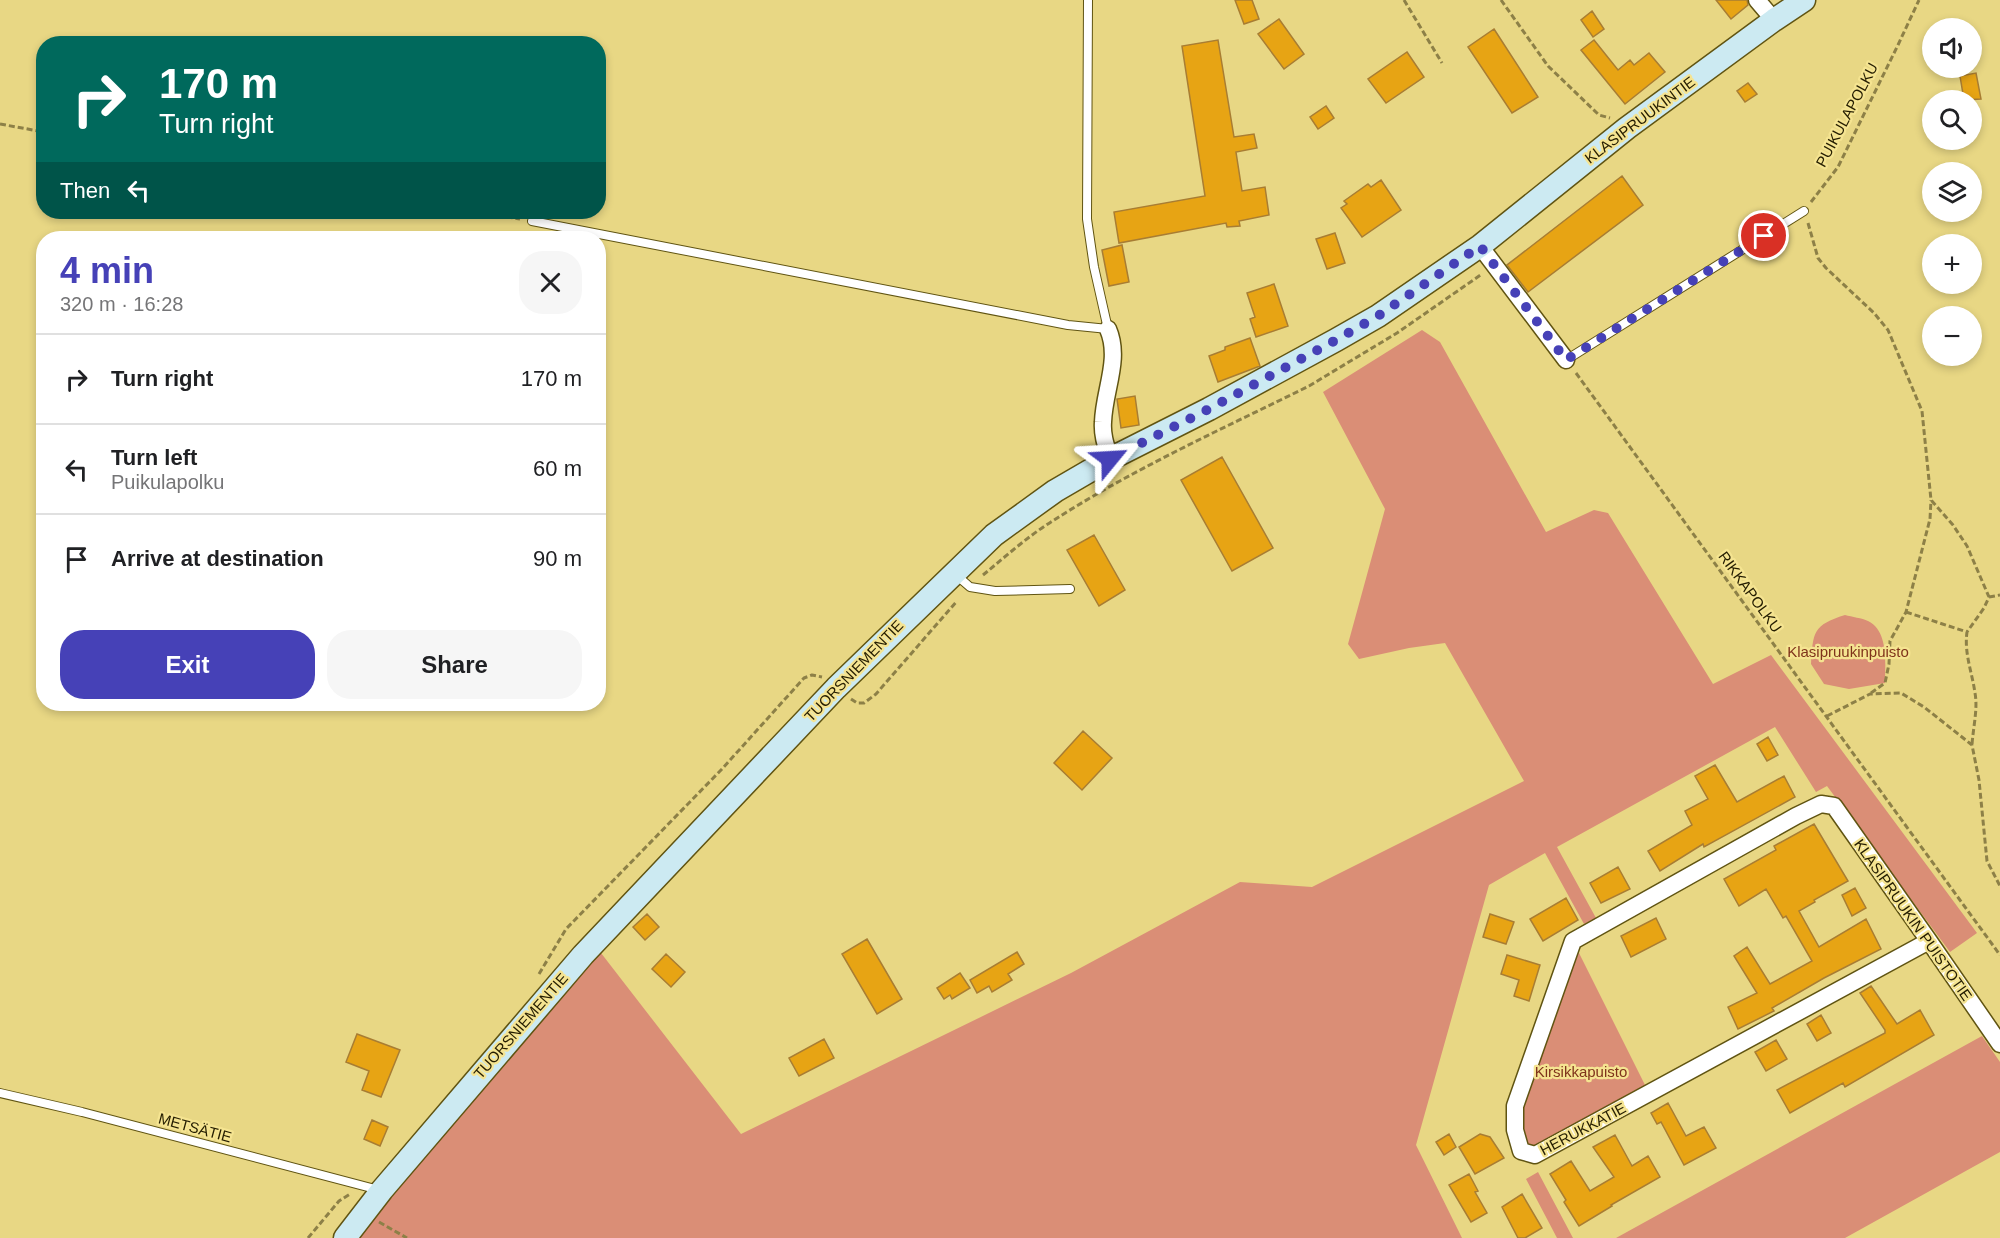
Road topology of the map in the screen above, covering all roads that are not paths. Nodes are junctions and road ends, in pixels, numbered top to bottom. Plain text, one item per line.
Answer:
1 (1089, 0) edge
2 (1757, 0) edge
3 (1804, 0) edge
4 (1774, 20) junction
5 (1804, 211) road end
6 (532, 221) road end
7 (584, 231) edge
8 (606, 235) edge
9 (1480, 246) junction
10 (1108, 328) junction
11 (1566, 360) joint
12 (1110, 459) junction
13 (962, 580) junction
14 (1070, 589) dead end
15 (1821, 804) joint
16 (1929, 941) junction
17 (2000, 1044) edge
18 (0, 1093) edge
19 (372, 1188) junction
20 (345, 1238) edge

1 - 10 lane
2 - 4 street
3 - 4 main road, KLASIPRUUKINTIE
4 - 9 main road, KLASIPRUUKINTIE
5 - 11 lane
6 - 7 lane
8 - 10 lane
9 - 11 street
9 - 12 main road, TUORSNIEMENTIE
10 - 12 street
12 - 13 main road, TUORSNIEMENTIE
13 - 14 lane
13 - 19 main road, TUORSNIEMENTIE
15 - 16 street, KLASIPRUUKIN PUISTOTIE
15 - 16 street, HERUKKATIE
16 - 17 street, KLASIPRUUKIN PUISTOTIE
18 - 19 lane, METSÄTIE
19 - 20 main road, TUORSNIEMENTIE

